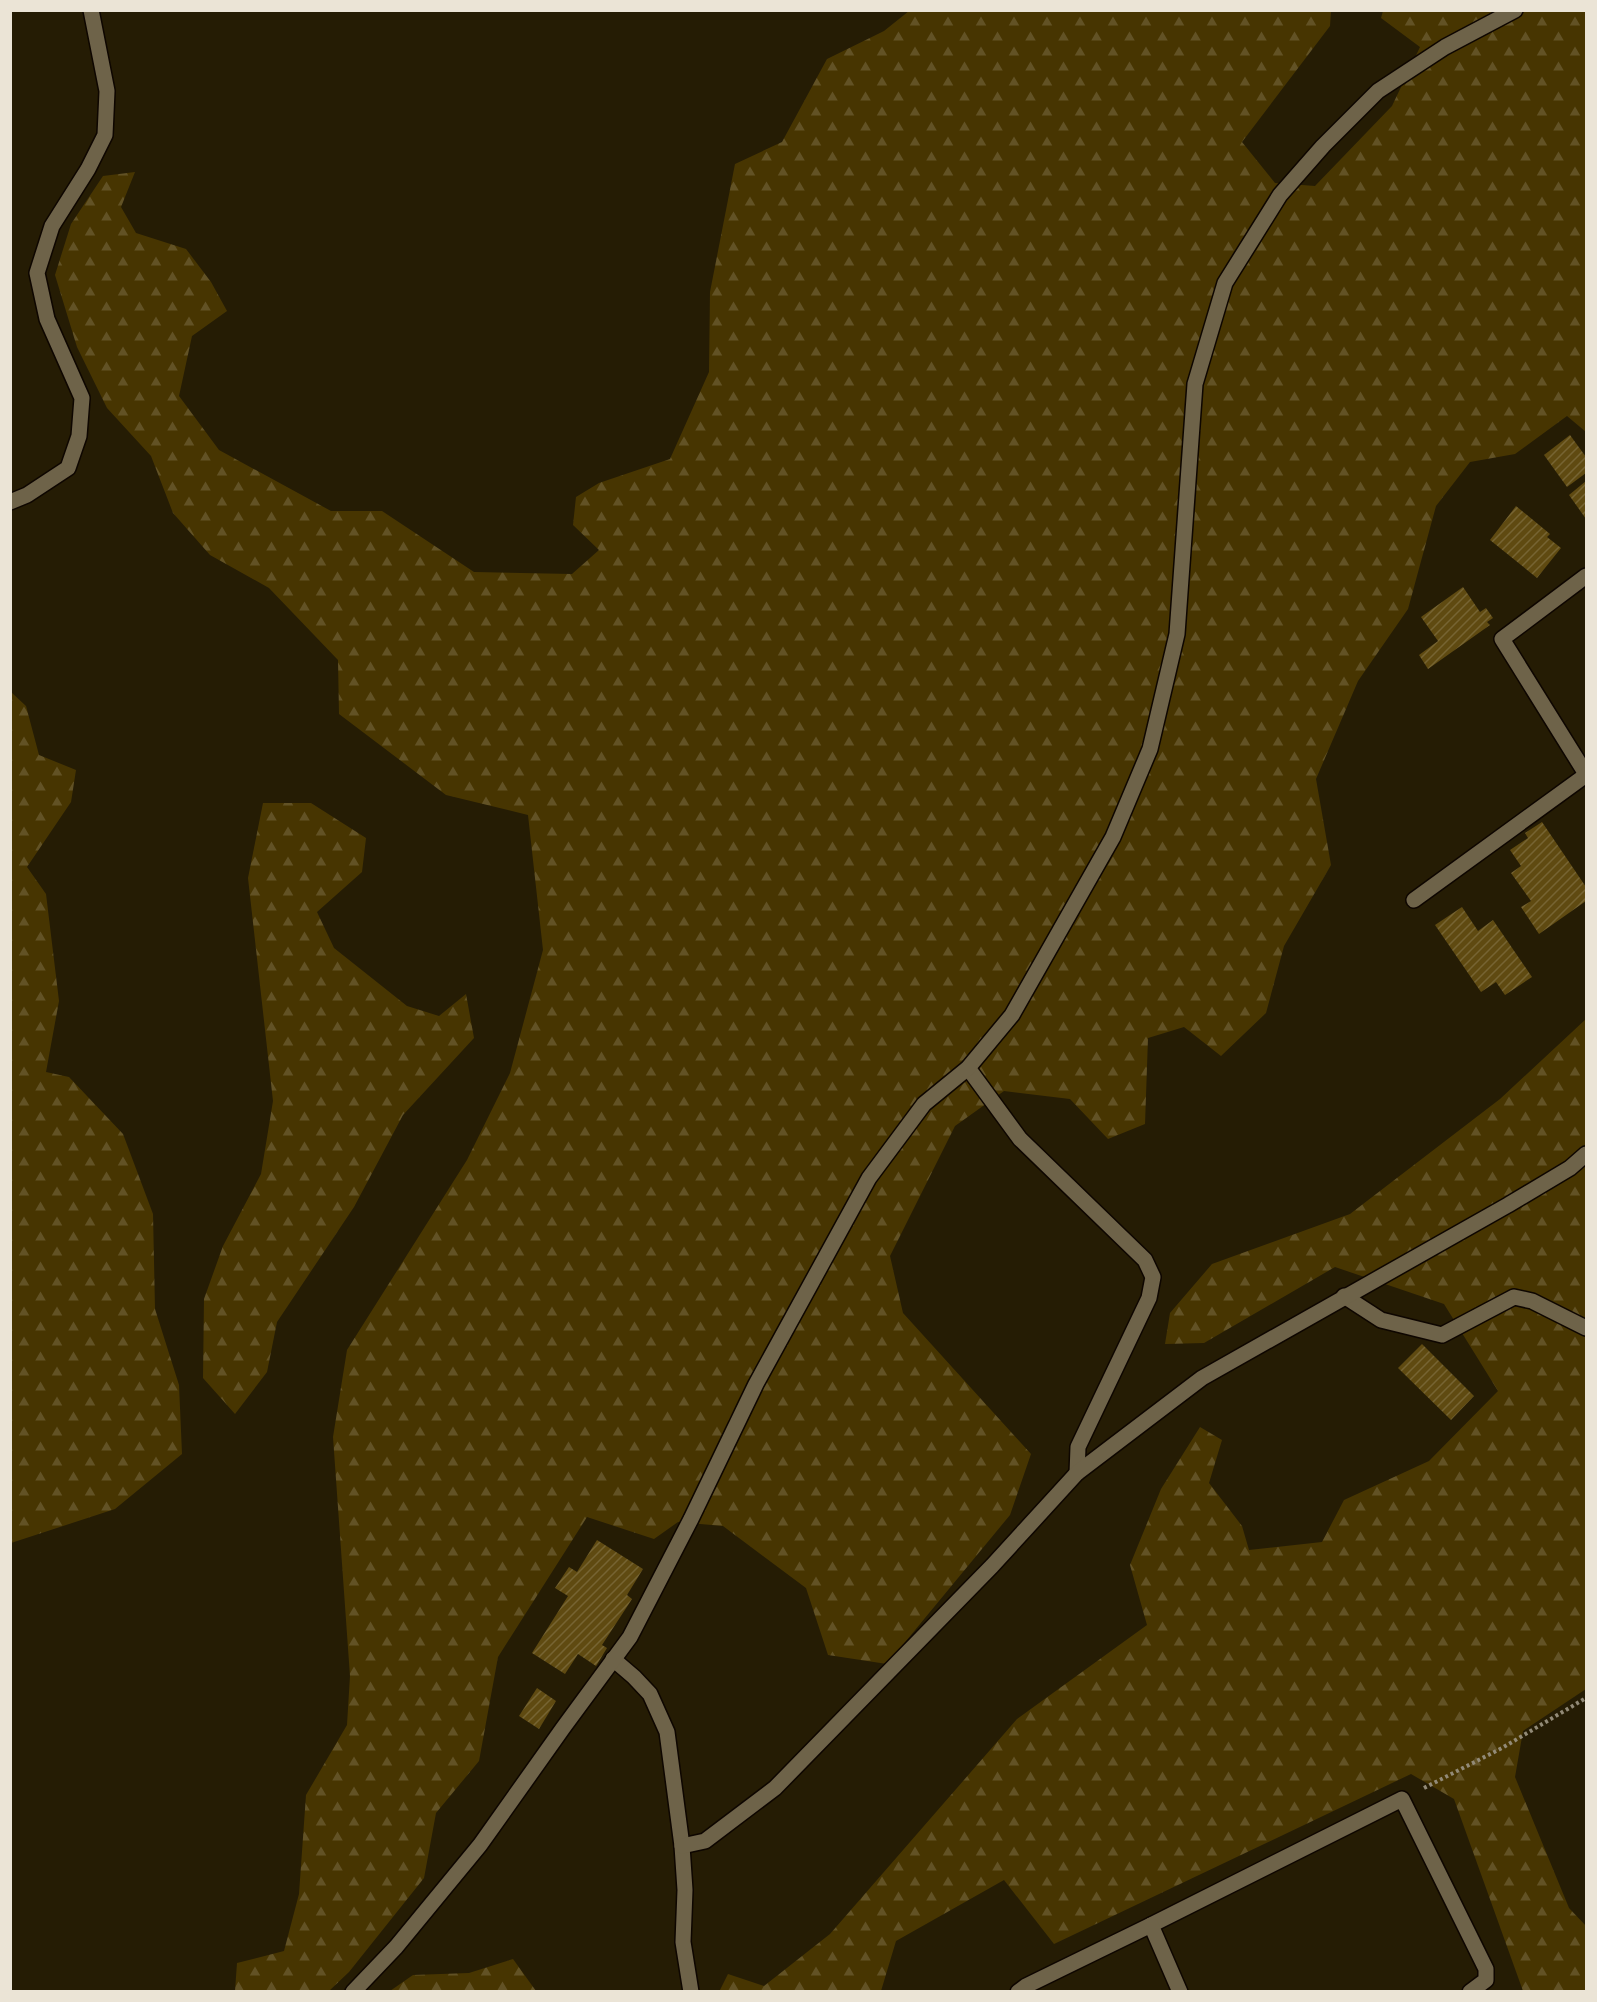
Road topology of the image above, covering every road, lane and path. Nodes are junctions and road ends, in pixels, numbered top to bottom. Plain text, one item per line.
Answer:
1 (91, 10) edge
2 (1515, 10) edge
3 (10, 502) edge
4 (1587, 576) edge
5 (1587, 775) edge
6 (1413, 900) dead end
7 (968, 1068) junction
8 (1587, 1154) edge
9 (1344, 1296) junction
10 (1587, 1328) edge
11 (1077, 1473) junction
12 (614, 1659) junction
13 (1587, 1698) edge
14 (1402, 1799) junction
15 (682, 1846) junction
16 (1151, 1925) junction
17 (354, 1992) edge
18 (691, 1992) edge
19 (1018, 1992) edge
20 (1180, 1992) edge
21 (1470, 1992) edge

1 - 3 street
2 - 7 street
4 - 5 street
5 - 6 street
7 - 11 street
7 - 12 street
8 - 9 street
9 - 10 street
9 - 11 street
11 - 15 street
12 - 15 street
12 - 17 street
13 - 14 path
14 - 16 street
14 - 21 street
15 - 18 street
16 - 19 street
16 - 20 street

